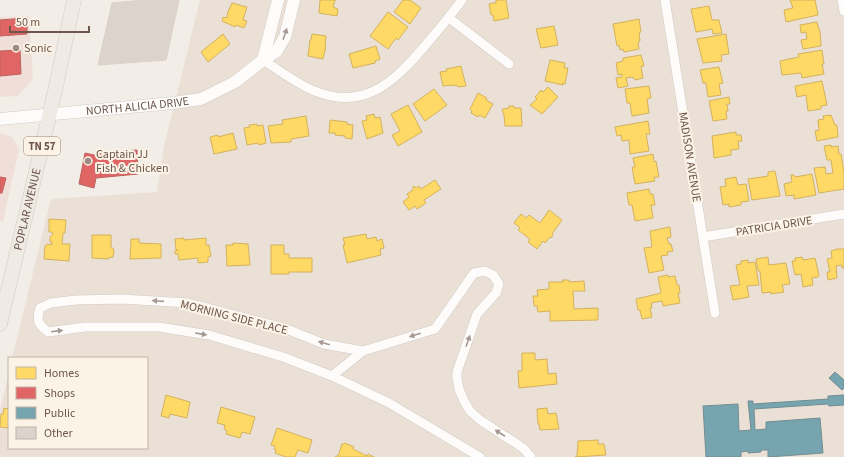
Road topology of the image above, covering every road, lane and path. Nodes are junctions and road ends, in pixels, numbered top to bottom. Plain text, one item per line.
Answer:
1 (74, 0) edge
2 (278, 0) edge
3 (294, 0) edge
4 (462, 0) edge
5 (665, 0) edge
6 (842, 0) edge
7 (844, 11) edge
8 (448, 18) junction
9 (263, 60) junction
10 (509, 64) dead end
11 (49, 114) junction
12 (0, 118) edge
13 (844, 214) edge
14 (703, 237) junction
15 (2, 306) edge
16 (715, 313) dead end
17 (0, 324) edge
18 (362, 351) junction
19 (332, 376) junction
20 (480, 457) edge
21 (531, 457) edge

1 - 11 main road, POPLAR AVENUE / TN 57
2 - 9 main road
9 -> 3 main road, NORTH ALICIA DRIVE
4 - 8 street
5 - 14 street, MADISON AVENUE
6 - 7 street
8 - 9 street
8 - 10 street
9 - 11 main road, NORTH ALICIA DRIVE
11 - 12 main road, NORTH ALICIA DRIVE
11 - 15 main road, POPLAR AVENUE / TN 57
13 - 14 street, PATRICIA DRIVE
14 - 16 street, MADISON AVENUE
15 - 17 main road, POPLAR AVENUE / TN 57
18 - 19 street, MORNING SIDE PLACE
18 -> 19 street, MORNING SIDE PLACE
21 -> 18 street, MORNING SIDE PLACE
19 - 20 street, MORNING SIDE PLACE

